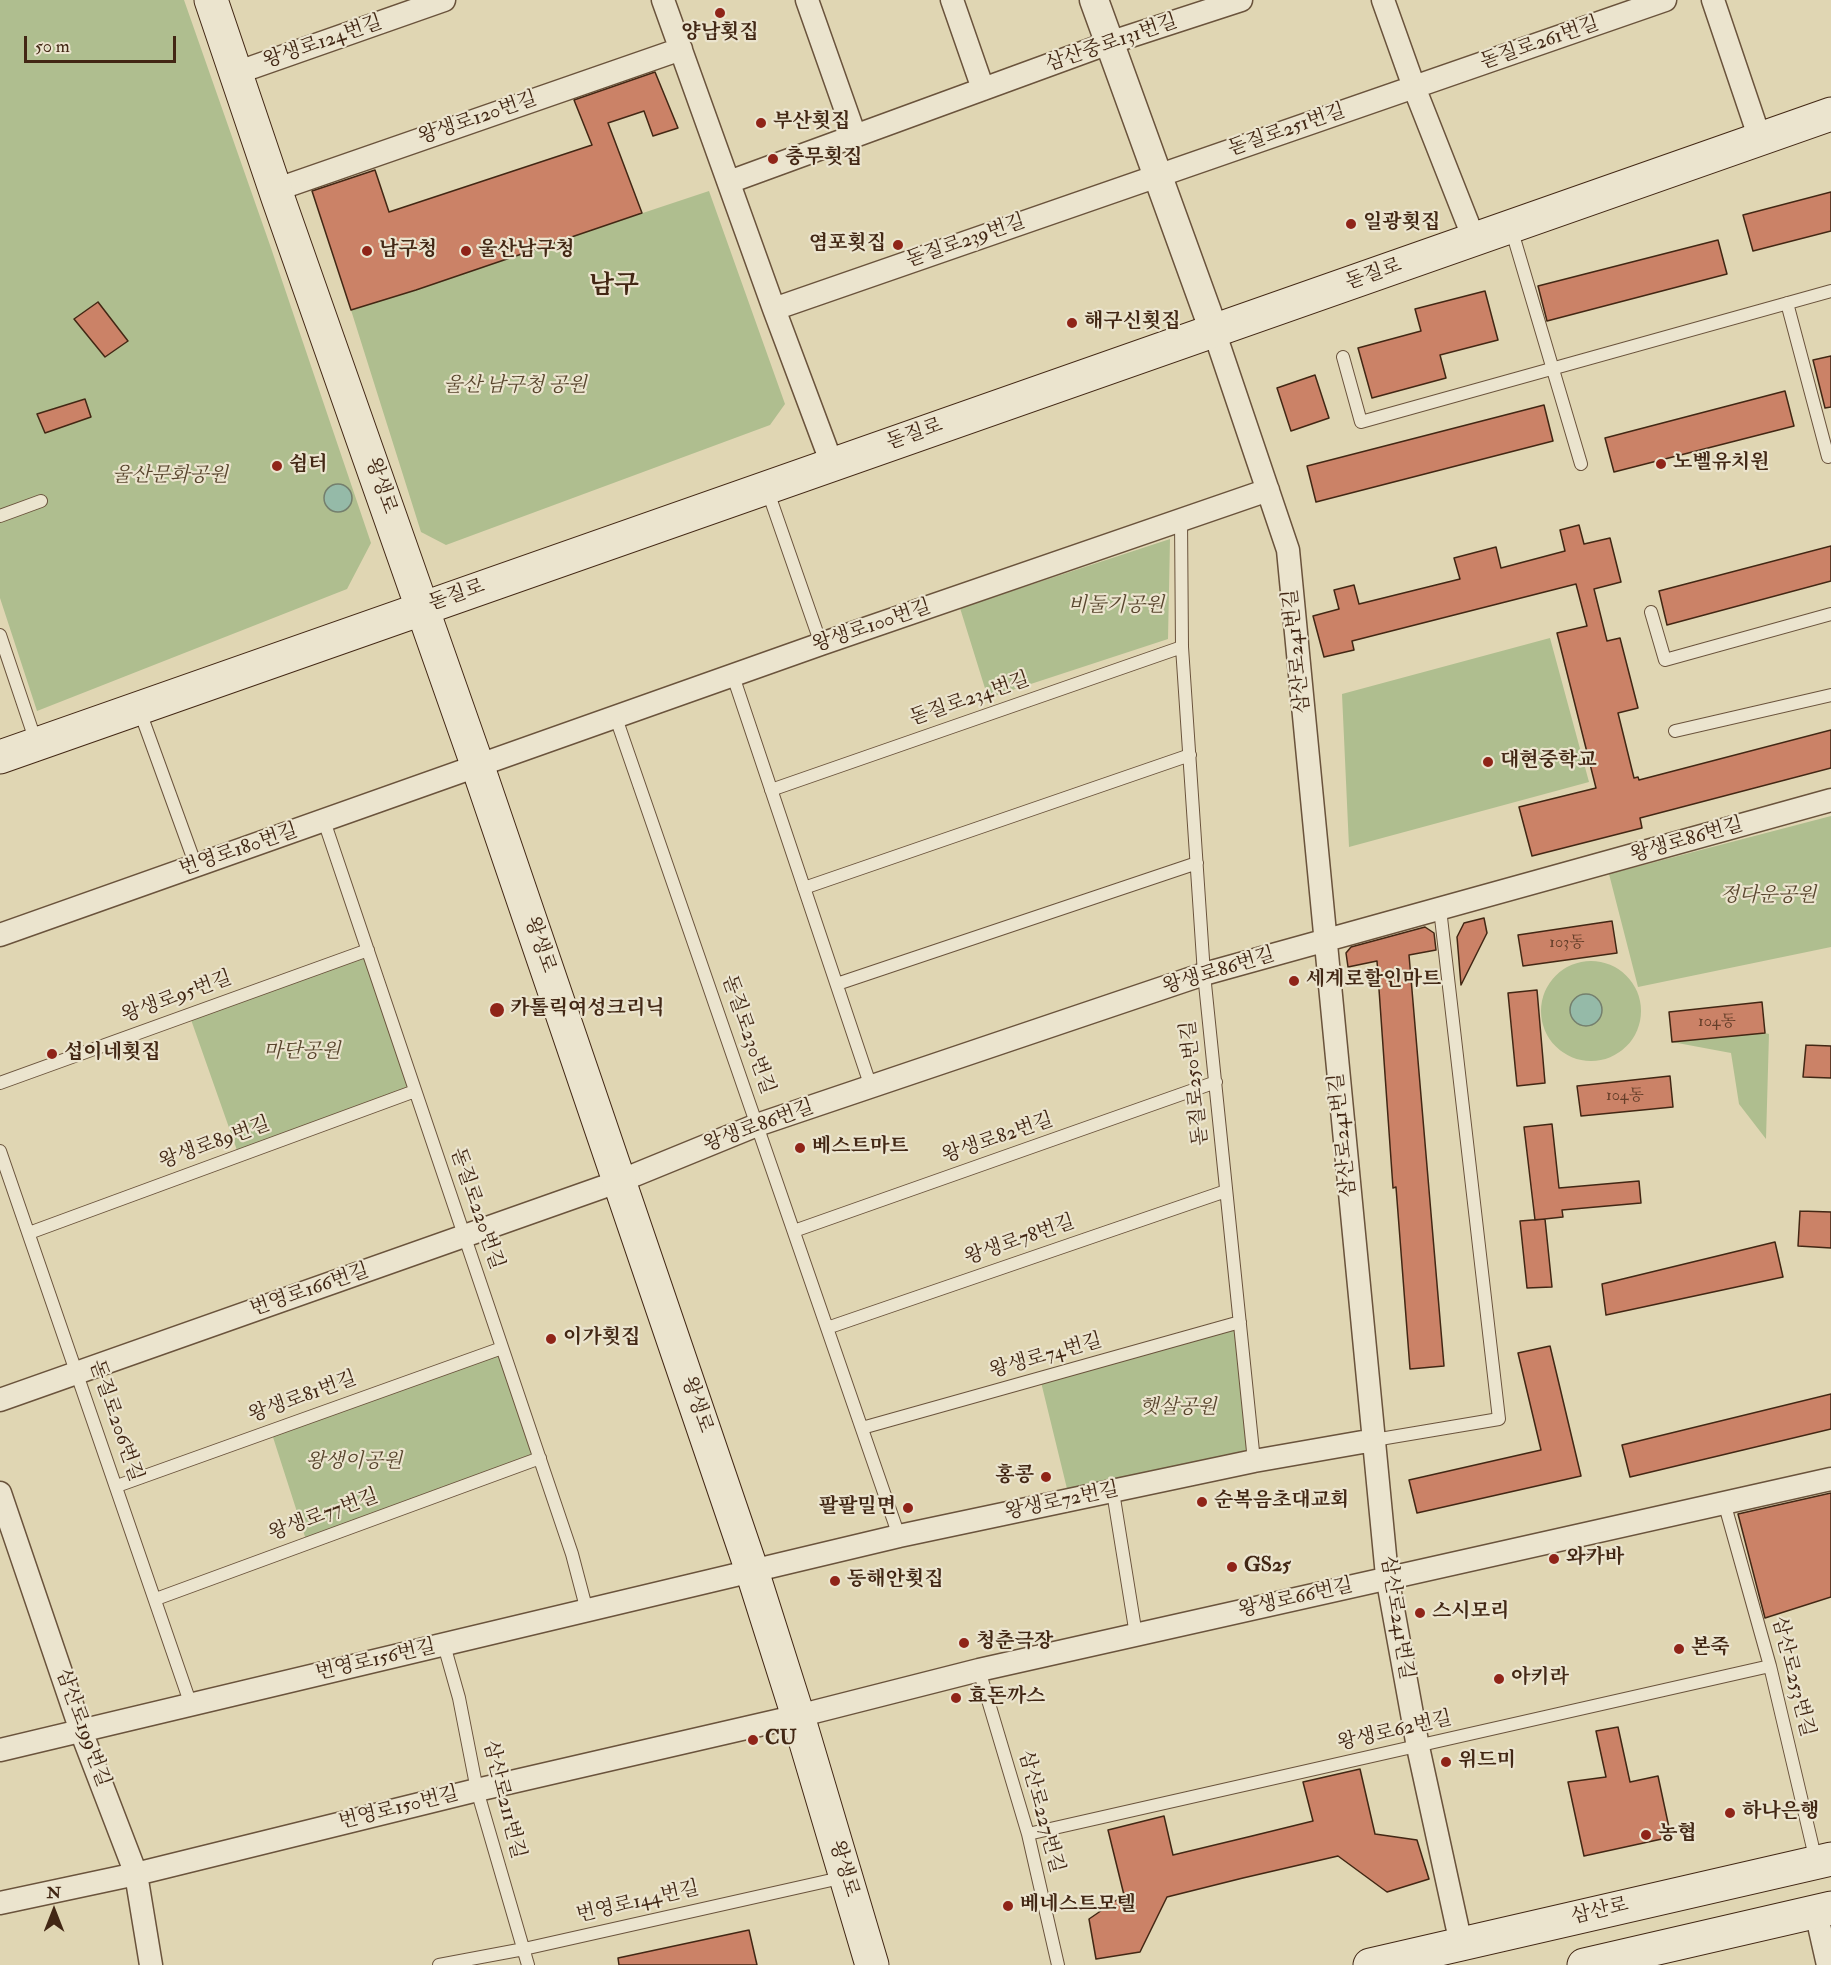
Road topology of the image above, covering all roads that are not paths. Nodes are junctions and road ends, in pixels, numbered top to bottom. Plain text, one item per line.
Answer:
1 (211, 0) edge
2 (444, 0) edge
3 (663, 0) edge
4 (807, 0) edge
5 (952, 0) edge
6 (1094, 0) edge
7 (1383, 0) edge
8 (1665, 0) edge
9 (1713, 0) edge
10 (1237, 1) edge
11 (1109, 43) junction
12 (681, 49) junction
13 (236, 73) junction
14 (1414, 87) junction
15 (983, 89) junction
16 (1831, 114) edge
17 (855, 136) junction
18 (1760, 139) junction
19 (1159, 176) junction
20 (729, 182) junction
21 (275, 190) junction
22 (1511, 227) junction
23 (1474, 239) junction
24 (1831, 291) edge
25 (1787, 303) junction
26 (774, 309) junction
27 (1214, 331) junction
28 (1343, 357) dead end
29 (1552, 368) junction
30 (1828, 457) dead end
31 (832, 464) junction
32 (1581, 464) dead end
33 (766, 487) junction
34 (1268, 490) junction
35 (41, 501) dead end
36 (0, 516) edge
37 (1180, 520) junction
38 (423, 608) junction
39 (1651, 612) dead end
40 (1831, 614) edge
41 (0, 635) edge
42 (820, 644) junction
43 (1182, 647) junction
44 (733, 676) junction
45 (1831, 695) edge
46 (139, 708) junction
47 (616, 718) junction
48 (1675, 731) dead end
49 (36, 743) junction
50 (1190, 755) junction
51 (0, 757) edge
52 (478, 767) junction
53 (771, 790) junction
54 (1831, 800) edge
55 (324, 821) junction
56 (1197, 863) junction
57 (196, 866) junction
58 (804, 888) junction
59 (1440, 909) junction
60 (0, 935) edge
61 (1326, 941) junction
62 (368, 950) junction
63 (1204, 974) junction
64 (837, 984) junction
65 (1216, 1082) junction
66 (0, 1083) edge
67 (871, 1087) junction
68 (415, 1091) junction
69 (757, 1125) junction
70 (0, 1150) edge
71 (620, 1181) junction
72 (1227, 1191) junction
73 (794, 1231) junction
74 (28, 1233) junction
75 (464, 1236) junction
76 (1240, 1322) junction
77 (827, 1328) junction
78 (502, 1347) junction
79 (77, 1373) junction
80 (0, 1400) edge
81 (862, 1428) junction
82 (1374, 1440) junction
83 (540, 1458) junction
84 (1254, 1461) junction
85 (1831, 1479) edge
86 (117, 1486) junction
87 (1113, 1492) junction
88 (0, 1493) edge
89 (1724, 1502) junction
90 (899, 1536) junction
91 (752, 1571) junction
92 (1388, 1578) junction
93 (156, 1599) junction
94 (587, 1611) junction
95 (1136, 1635) junction
96 (444, 1645) junction
97 (1770, 1666) junction
98 (979, 1671) junction
99 (191, 1705) junction
100 (798, 1716) junction
101 (81, 1731) junction
102 (1418, 1747) junction
103 (0, 1750) edge
104 (477, 1790) junction
105 (1028, 1834) junction
106 (1824, 1861) edge
107 (136, 1874) junction
108 (846, 1876) junction
109 (0, 1903) edge
110 (1824, 1910) edge
111 (1461, 1944) junction
112 (524, 1949) junction
113 (151, 1965) edge
114 (439, 1965) edge
115 (528, 1965) edge
116 (872, 1965) edge
117 (1058, 1965) edge
118 (1370, 1965) edge
119 (1584, 1965) edge
120 (1828, 1965) edge

1 - 13 main road, 왕생로
2 - 13 street, 왕생로124번길
3 - 12 street
4 - 17 street
5 - 15 street
6 - 11 street
7 - 14 street
8 - 14 street, 돋질로261번길
9 - 18 street
10 - 11 street, 삼산중로131번길
11 - 15 street, 삼산중로131번길
11 - 19 street
12 - 20 street
12 - 21 street, 왕생로120번길
13 - 21 main road, 왕생로
14 - 19 street, 돋질로251번길
14 - 23 street
15 - 17 street, 삼산중로131번길
16 - 18 main road, 돋질로
17 - 20 street, 삼산중로131번길
18 - 22 main road, 돋질로
19 - 26 street, 돋질로239번길
19 - 27 street
20 - 26 street
21 - 38 main road, 왕생로
22 - 23 main road, 돋질로
22 - 29 lane
23 - 27 main road, 돋질로
24 - 25 lane
25 - 29 lane
25 - 30 lane
26 - 31 street
27 - 31 main road, 돋질로
27 - 34 street, 삼산로241번길
28 - 29 lane
29 - 32 lane
31 - 33 main road, 돋질로
33 - 38 main road, 돋질로
33 - 42 lane
34 - 37 street, 왕생로100번길
34 - 61 street, 삼산로241번길
35 - 36 lane
37 - 42 street, 왕생로100번길
37 - 43 lane, 돋질로250번길
38 - 46 main road, 돋질로
38 - 52 main road, 왕생로
39 - 40 lane
41 - 49 lane
42 - 44 street, 왕생로100번길
43 - 50 lane, 돋질로250번길
43 - 53 lane, 돋질로234번길
44 - 47 street, 왕생로100번길
44 - 53 lane
45 - 48 lane
46 - 49 main road, 돋질로
46 - 57 lane
47 - 52 street, 왕생로100번길
47 - 69 lane, 돋질로230번길
49 - 51 main road, 돋질로
50 - 56 lane, 돋질로250번길
50 - 58 lane
52 - 55 street, 번영로180번길
52 - 71 main road, 왕생로
53 - 58 lane
54 - 59 street, 왕생로86번길
55 - 57 street, 번영로180번길
55 - 62 lane, 돋질로220번길
56 - 63 lane, 돋질로250번길
56 - 64 lane
57 - 60 street, 번영로180번길
58 - 64 lane
59 - 61 street, 왕생로86번길
59 - 82 lane
61 - 63 street, 왕생로86번길
61 - 82 street, 삼산로241번길
62 - 66 lane, 왕생로95번길
62 - 68 lane, 돋질로220번길
63 - 65 lane, 돋질로250번길
63 - 67 street, 왕생로86번길
64 - 67 lane
65 - 72 lane, 돋질로250번길
65 - 73 lane, 왕생로82번길
67 - 69 street, 왕생로86번길
68 - 74 lane, 왕생로89번길
68 - 75 lane, 돋질로220번길
69 - 71 street, 왕생로86번길
69 - 73 lane, 돋질로230번길
70 - 74 lane, 돋질로206번길
71 - 75 street, 번영로166번길
71 - 91 main road, 왕생로
72 - 76 lane, 돋질로250번길
72 - 77 lane, 왕생로78번길
73 - 77 lane, 돋질로230번길
74 - 79 lane, 돋질로206번길
75 - 78 lane, 돋질로220번길
75 - 79 street, 번영로166번길
76 - 81 lane, 왕생로74번길
76 - 84 lane, 돋질로250번길
77 - 81 lane, 돋질로230번길
78 - 83 lane, 돋질로220번길
78 - 86 lane, 왕생로81번길
79 - 80 street, 번영로166번길
79 - 86 lane, 돋질로206번길
81 - 90 lane, 돋질로230번길
82 - 84 street, 왕생로72번길
82 - 92 street, 삼산로241번길
83 - 93 lane, 왕생로77번길
83 - 94 lane, 돋질로220번길
84 - 87 street, 왕생로72번길
85 - 89 street, 왕생로66번길
86 - 93 lane, 돋질로206번길
87 - 90 street, 왕생로72번길
87 - 95 lane
88 - 101 street, 삼산로199번길
89 - 92 street, 왕생로66번길
89 - 97 lane, 삼산로253번길
90 - 91 street, 왕생로72번길
91 - 94 street, 번영로156번길
91 - 100 main road, 왕생로
92 - 95 street, 왕생로66번길
92 - 102 street, 삼산로241번길
93 - 99 lane, 돋질로206번길
94 - 96 street, 번영로156번길
95 - 98 street, 왕생로66번길
96 - 99 street, 번영로156번길
96 - 104 lane, 삼산로211번길
97 - 102 lane, 왕생로62번길
97 - 106 lane, 삼산로253번길
98 - 100 street, 왕생로66번길
98 - 105 lane, 삼산로227번길
99 - 101 street, 번영로156번길
100 - 104 street, 번영로150번길
100 - 108 main road, 왕생로
101 - 103 street, 번영로156번길
101 - 107 street, 삼산로199번길
102 - 105 lane, 왕생로62번길
102 - 111 street, 삼산로241번길
104 - 107 street, 번영로150번길
104 - 112 lane, 삼산로211번길
105 - 117 lane, 삼산로227번길
106 - 111 main road, 삼산로
107 - 109 street, 번영로150번길
107 - 113 street, 삼산로199번길
108 - 112 lane, 번영로144번길
108 - 116 main road, 왕생로
110 - 119 main road
110 - 120 street
111 - 118 main road, 삼산로
112 - 114 lane, 번영로144번길
112 - 115 lane, 삼산로211번길

